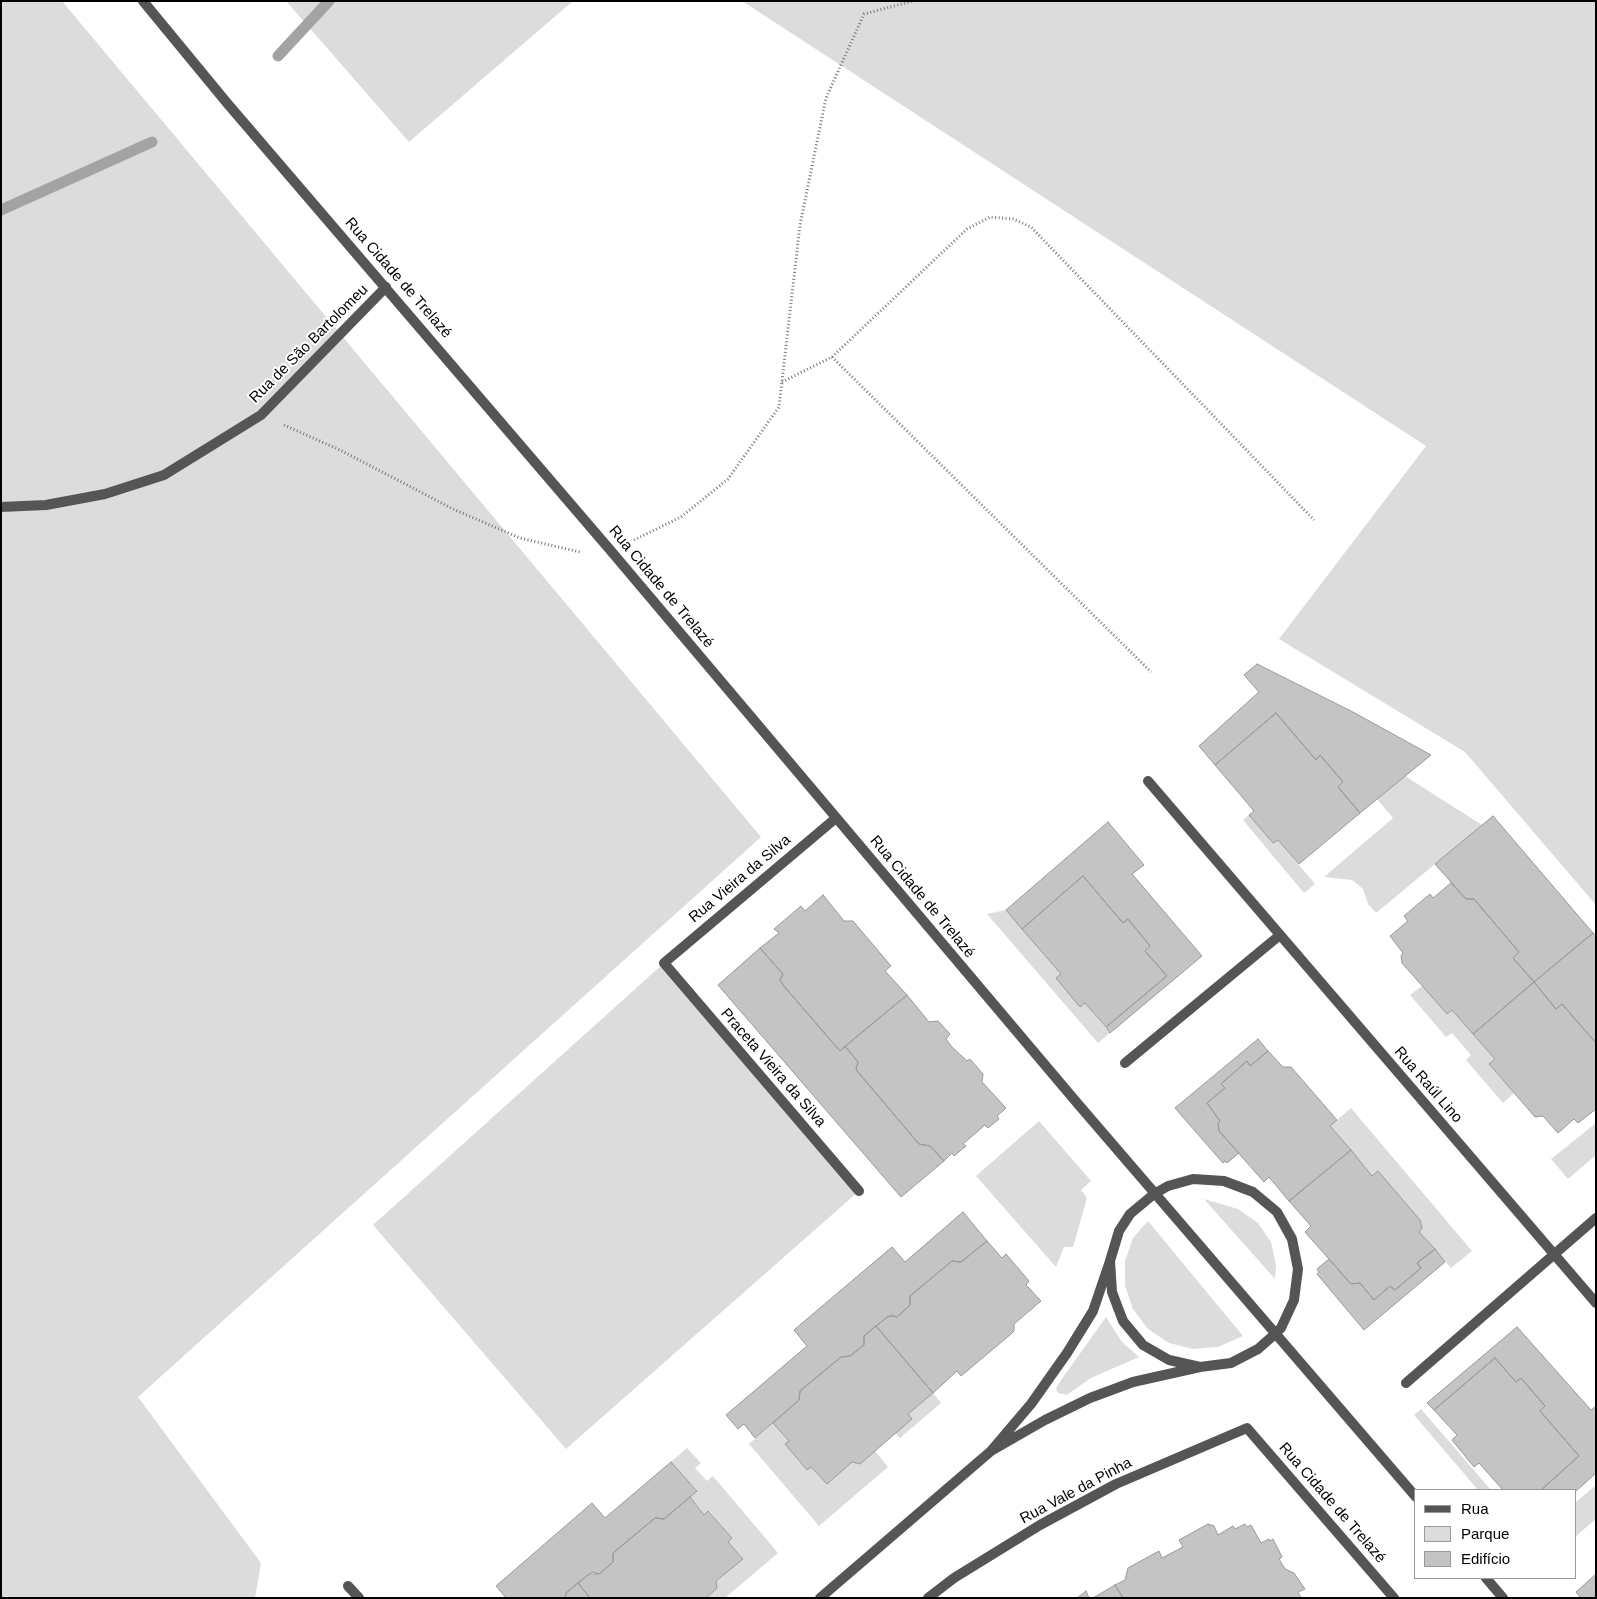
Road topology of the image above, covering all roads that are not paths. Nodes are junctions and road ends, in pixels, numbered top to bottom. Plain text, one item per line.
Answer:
1 (143, 1) edge
2 (386, 287) junction
3 (1, 507) edge
4 (1148, 781) dead end
5 (836, 818) junction
6 (1280, 935) junction
7 (664, 963) joint
8 (1125, 1063) dead end
9 (859, 1191) dead end
10 (1154, 1194) junction
11 (1596, 1218) edge
12 (1554, 1254) junction
13 (1110, 1261) junction
14 (1596, 1303) edge
15 (1275, 1334) junction
16 (1200, 1367) junction
17 (1406, 1383) dead end
18 (1247, 1428) joint
19 (991, 1451) junction
20 (1414, 1495) edge
21 (1487, 1579) edge
22 (348, 1586) dead end
23 (359, 1598) edge
24 (820, 1598) edge
25 (928, 1598) edge
26 (1394, 1598) edge
27 (1503, 1598) edge

1 - 2 street, Rua Cidade de Trelazé
2 - 3 street, Rua de São Bartolomeu
2 - 5 street, Rua Cidade de Trelazé
4 - 6 street, Rua Raúl Lino
5 - 7 street, Rua Vieira da Silva
5 - 10 street, Rua Cidade de Trelazé
6 - 8 street
6 - 12 street, Rua Raúl Lino
7 - 9 street, Praceta Vieira da Silva
10 - 13 street
10 - 15 street, Rua Cidade de Trelazé
10 - 15 street
11 - 12 street
12 - 14 street, Rua Raúl Lino
12 - 17 street
13 - 16 street
13 - 19 street
15 - 16 street
15 - 20 street, Rua Cidade de Trelazé
16 - 19 street
18 - 25 street, Rua Vale da Pinha
18 - 26 street, Rua Cidade de Trelazé
19 - 24 street
21 - 27 street
22 - 23 street

